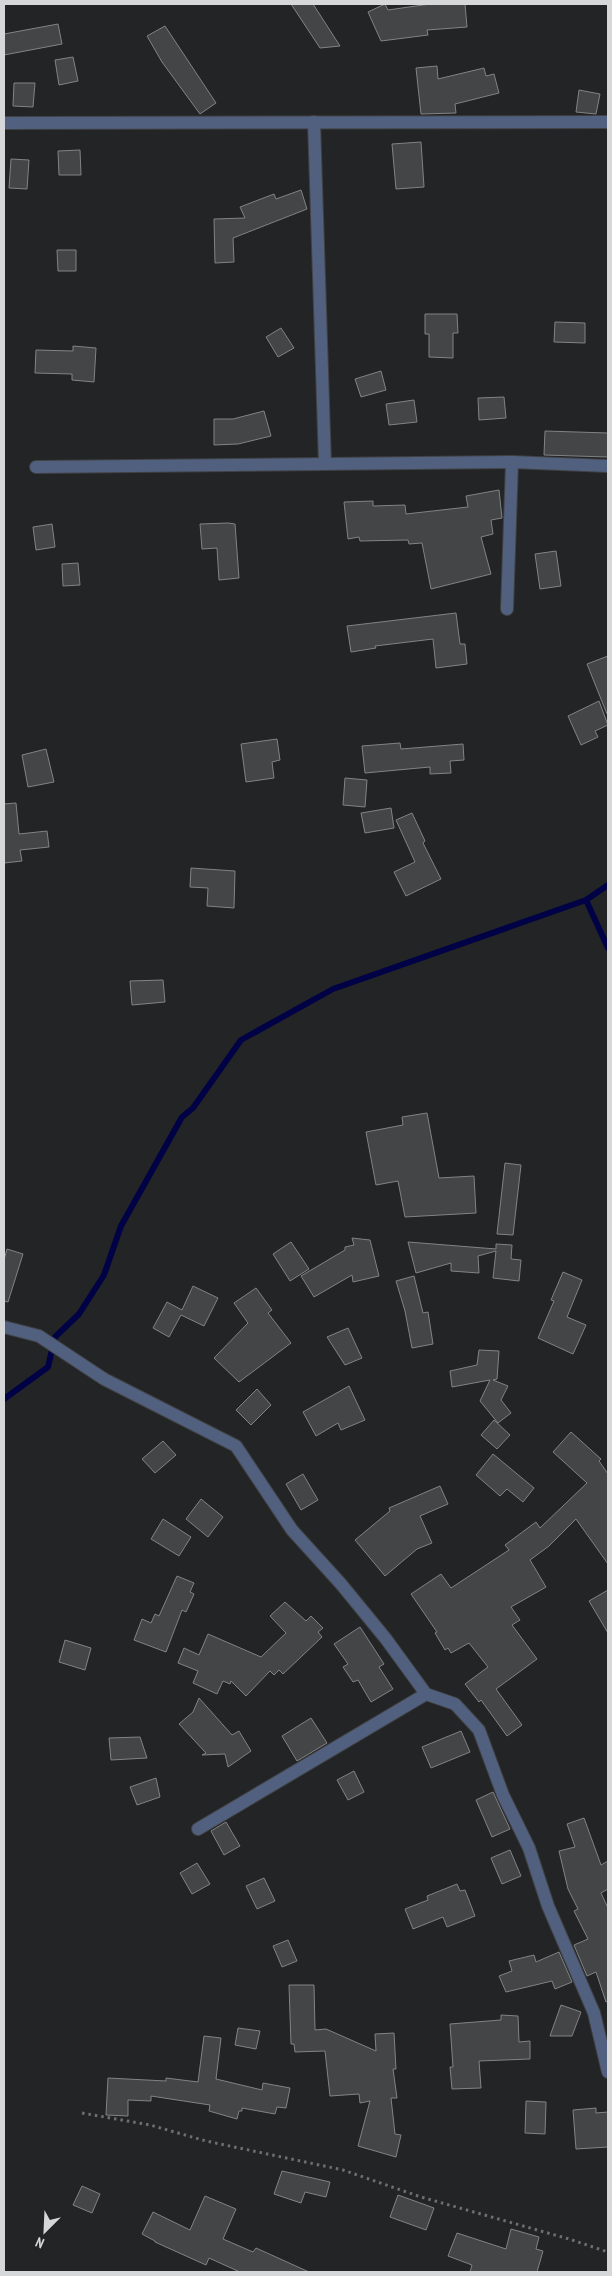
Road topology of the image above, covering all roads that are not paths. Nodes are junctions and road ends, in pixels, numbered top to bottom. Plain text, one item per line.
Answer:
1 (314, 122) junction
2 (608, 122) edge
3 (4, 123) edge
4 (512, 462) junction
5 (325, 464) junction
6 (608, 466) edge
7 (36, 467) dead end
8 (507, 609) dead end
9 (4, 1327) edge
10 (426, 1694) junction
11 (198, 1829) dead end
12 (608, 2072) edge

1 - 2 street
1 - 3 street
1 - 5 street
4 - 5 street
4 - 6 street
4 - 8 street
5 - 7 street
9 - 10 street
10 - 11 street
10 - 12 street

